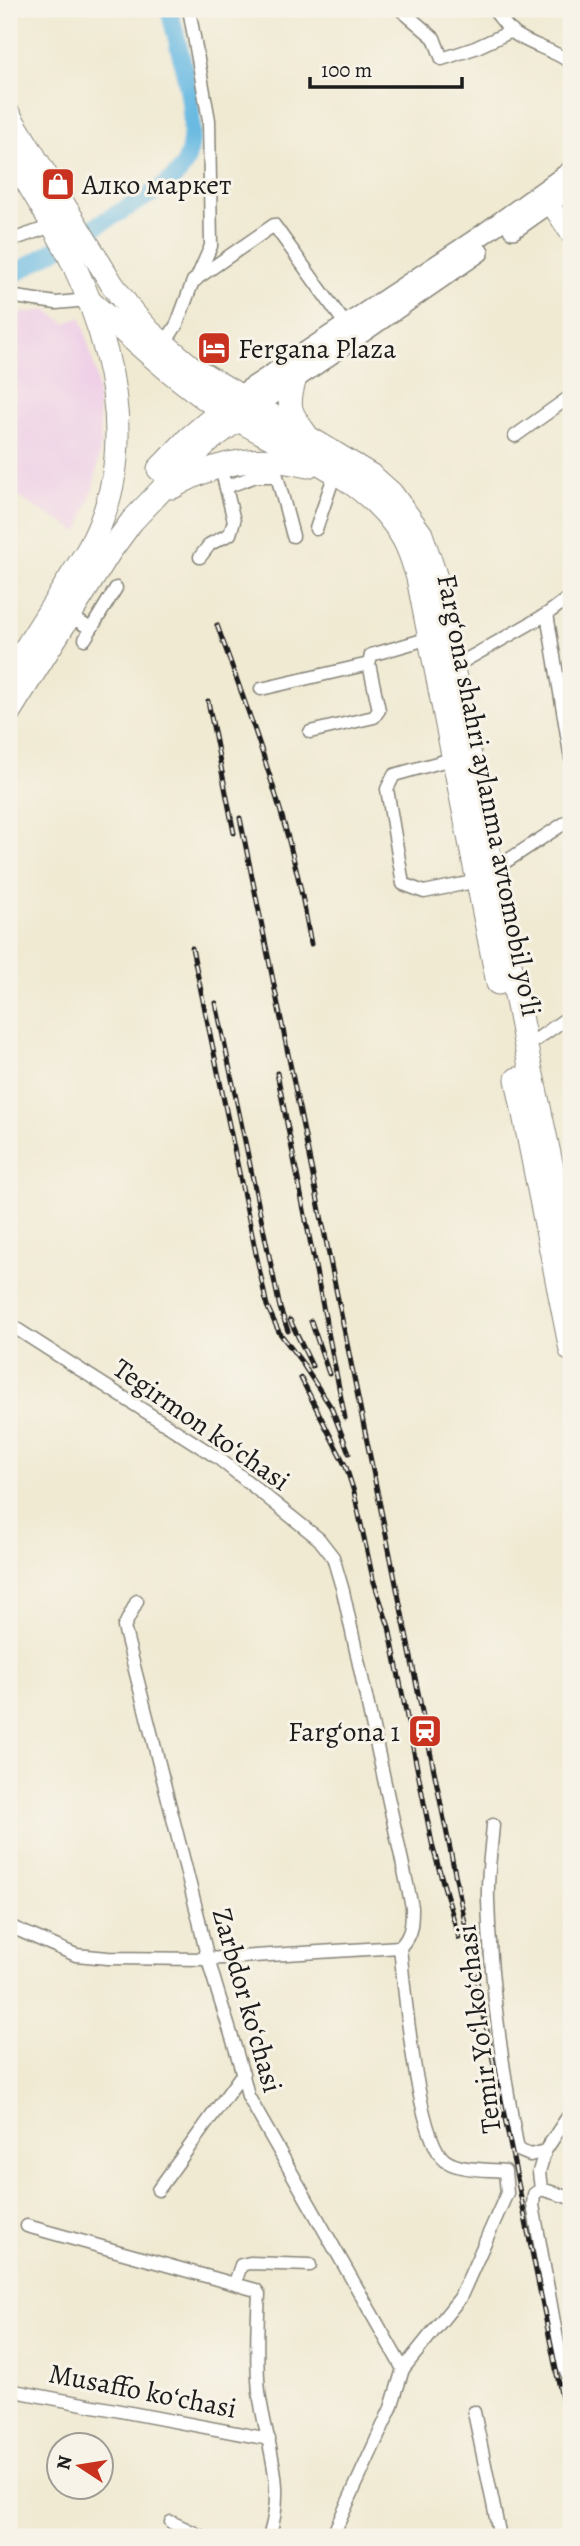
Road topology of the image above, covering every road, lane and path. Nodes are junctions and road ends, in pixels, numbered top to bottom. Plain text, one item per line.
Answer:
1 (189, 9) edge
2 (400, 9) edge
3 (493, 9) edge
4 (512, 31) junction
5 (571, 63) edge
6 (9, 115) edge
7 (9, 152) edge
8 (571, 171) edge
9 (571, 188) edge
10 (546, 198) junction
11 (62, 223) junction
12 (27, 234) junction
13 (571, 236) edge
14 (9, 241) edge
15 (9, 249) edge
16 (196, 280) junction
17 (9, 299) edge
18 (88, 300) junction
19 (346, 325) junction
20 (164, 345) junction
21 (295, 378) junction
22 (571, 396) edge
23 (238, 408) junction
24 (307, 435) junction
25 (515, 436) dead end
26 (334, 473) junction
27 (224, 476) junction
28 (149, 501) junction
29 (316, 529) dead end
30 (293, 536) dead end
31 (88, 550) junction
32 (200, 557) dead end
33 (117, 588) dead end
34 (571, 596) edge
35 (547, 614) junction
36 (70, 616) junction
37 (430, 638) junction
38 (369, 664) junction
39 (446, 670) junction
40 (9, 675) edge
41 (261, 690) dead end
42 (9, 712) edge
43 (310, 732) dead end
44 (454, 758) junction
45 (571, 759) edge
46 (571, 820) edge
47 (486, 876) junction
48 (571, 1015) edge
49 (526, 1047) junction
50 (571, 1256) edge
51 (9, 1324) edge
52 (571, 1350) edge
53 (136, 1601) dead end
54 (494, 1825) dead end
55 (9, 1926) edge
56 (400, 1947) junction
57 (206, 1959) junction
58 (243, 2073) junction
59 (571, 2112) edge
60 (545, 2151) junction
61 (541, 2189) junction
62 (158, 2190) dead end
63 (571, 2198) edge
64 (27, 2226) dead end
65 (310, 2265) dead end
66 (235, 2283) junction
67 (403, 2369) junction
68 (571, 2377) edge
69 (9, 2390) edge
70 (474, 2412) dead end
71 (269, 2439) junction
72 (171, 2522) dead end
73 (204, 2537) edge
74 (268, 2537) edge
75 (331, 2537) edge
76 (500, 2537) edge

1 - 16 street
2 - 4 street
3 - 4 street
4 - 5 street
6 - 11 highway
7 - 11 highway
8 - 10 main road
9 - 10 main road
10 - 13 street
10 - 19 main road
10 - 21 main road
11 - 12 street
11 - 18 highway
11 - 20 highway
12 - 14 street
12 - 15 street
16 - 19 street
16 - 20 street
17 - 18 street
18 - 23 highway
18 - 31 highway
19 - 23 main road
20 - 23 highway
21 - 23 main road
21 - 24 highway
22 - 25 street
23 - 24 highway, Fargʻona shahri aylanma avtomobil yoʻli
23 - 26 highway, Fargʻona shahri aylanma avtomobil yoʻli
23 - 28 highway
23 - 31 highway
24 - 39 highway, Fargʻona shahri aylanma avtomobil yoʻli
26 - 27 highway
26 - 29 street
26 - 37 highway, Fargʻona shahri aylanma avtomobil yoʻli
27 - 28 highway
27 - 30 street
27 - 32 street
28 - 36 highway
31 - 40 highway
33 - 36 street
34 - 35 street
35 - 39 street
35 - 45 street
36 - 42 highway
37 - 38 street
37 - 39 highway, Fargʻona shahri aylanma avtomobil yoʻli
38 - 41 street
38 - 43 street
39 - 44 highway, Fargʻona shahri aylanma avtomobil yoʻli
39 - 47 highway, Fargʻona shahri aylanma avtomobil yoʻli
44 - 47 highway, Fargʻona shahri aylanma avtomobil yoʻli
44 - 47 street
46 - 47 street
47 - 49 highway, Fargʻona shahri aylanma avtomobil yoʻli
47 - 52 highway, Fargʻona shahri aylanma avtomobil yoʻli
48 - 49 street
49 - 50 highway, Fargʻona shahri aylanma avtomobil yoʻli
51 - 56 street, Tegirmon koʻchasi
53 - 57 street, Zarbdor koʻchasi
54 - 60 street, Temir Yoʻl koʻchasi
55 - 57 street
56 - 57 street
56 - 67 street, Tegirmon koʻchasi
57 - 58 street, Zarbdor koʻchasi
58 - 62 street
58 - 67 street, Zarbdor koʻchasi
59 - 60 street
60 - 61 street
61 - 63 street
61 - 68 street
64 - 66 street
65 - 66 street
66 - 71 street
67 - 75 street
69 - 71 street, Musaffo koʻchasi
70 - 76 street
71 - 74 street
72 - 73 street

